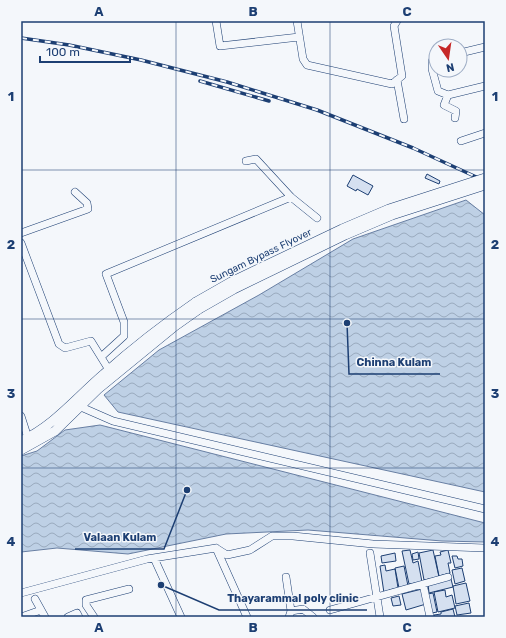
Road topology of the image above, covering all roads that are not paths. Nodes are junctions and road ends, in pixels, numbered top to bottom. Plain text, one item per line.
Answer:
1 (216, 21) edge
2 (296, 21) edge
3 (397, 21) edge
4 (299, 37) junction
5 (485, 47) edge
6 (468, 51) edge
7 (434, 78) edge
8 (397, 80) junction
9 (485, 86) edge
10 (448, 95) junction
11 (455, 118) dead end
12 (404, 119) dead end
13 (485, 133) edge
14 (461, 141) dead end
15 (246, 161) dead end
16 (485, 178) edge
17 (485, 185) edge
18 (75, 192) dead end
19 (291, 197) junction
20 (317, 218) dead end
21 (21, 233) edge
22 (21, 243) edge
23 (197, 305) junction
24 (102, 357) junction
25 (109, 370) junction
26 (78, 404) junction
27 (21, 416) edge
28 (25, 439) edge
29 (21, 450) edge
30 (485, 509) edge
31 (216, 548) junction
32 (485, 548) edge
33 (370, 552) dead end
34 (154, 558) junction
35 (286, 577) dead end
36 (448, 577) dead end
37 (423, 584) junction
38 (129, 589) dead end
39 (21, 593) edge
40 (377, 597) junction
41 (35, 599) dead end
42 (330, 610) dead end
43 (43, 614) edge
44 (290, 614) edge
45 (24, 616) dead end
46 (68, 617) edge
47 (79, 617) edge
48 (94, 617) edge
49 (181, 617) edge
50 (247, 617) edge
51 (313, 617) edge
52 (380, 617) edge
53 (430, 617) edge

1 - 4 street
2 - 4 street
3 - 8 street
4 - 8 street
5 - 6 street
7 - 10 street
8 - 12 street
9 - 10 street
10 - 11 street
13 - 14 street
15 - 19 street
16 - 23 main road, Sungam Bypass Flyover, bridge
17 - 23 main road, Sungam Bypass Flyover, bridge
18 - 21 street
19 - 20 street
19 - 24 street
22 - 24 street
23 - 25 main road, Sungam Bypass Flyover
23 - 26 main road, Sungam Bypass Flyover
24 - 25 street
25 - 26 main road, Sungam Bypass Flyover
26 - 28 main road
26 - 29 main road
26 - 30 street
27 - 28 street
31 - 32 street
31 - 34 street
31 - 50 street
33 - 40 street
34 - 39 street
34 - 49 street
35 - 44 street
36 - 37 street
37 - 40 street
37 - 53 street
38 - 48 street
40 - 42 street
40 - 52 street
41 - 43 street
43 - 45 street
44 - 51 street
46 - 47 street

